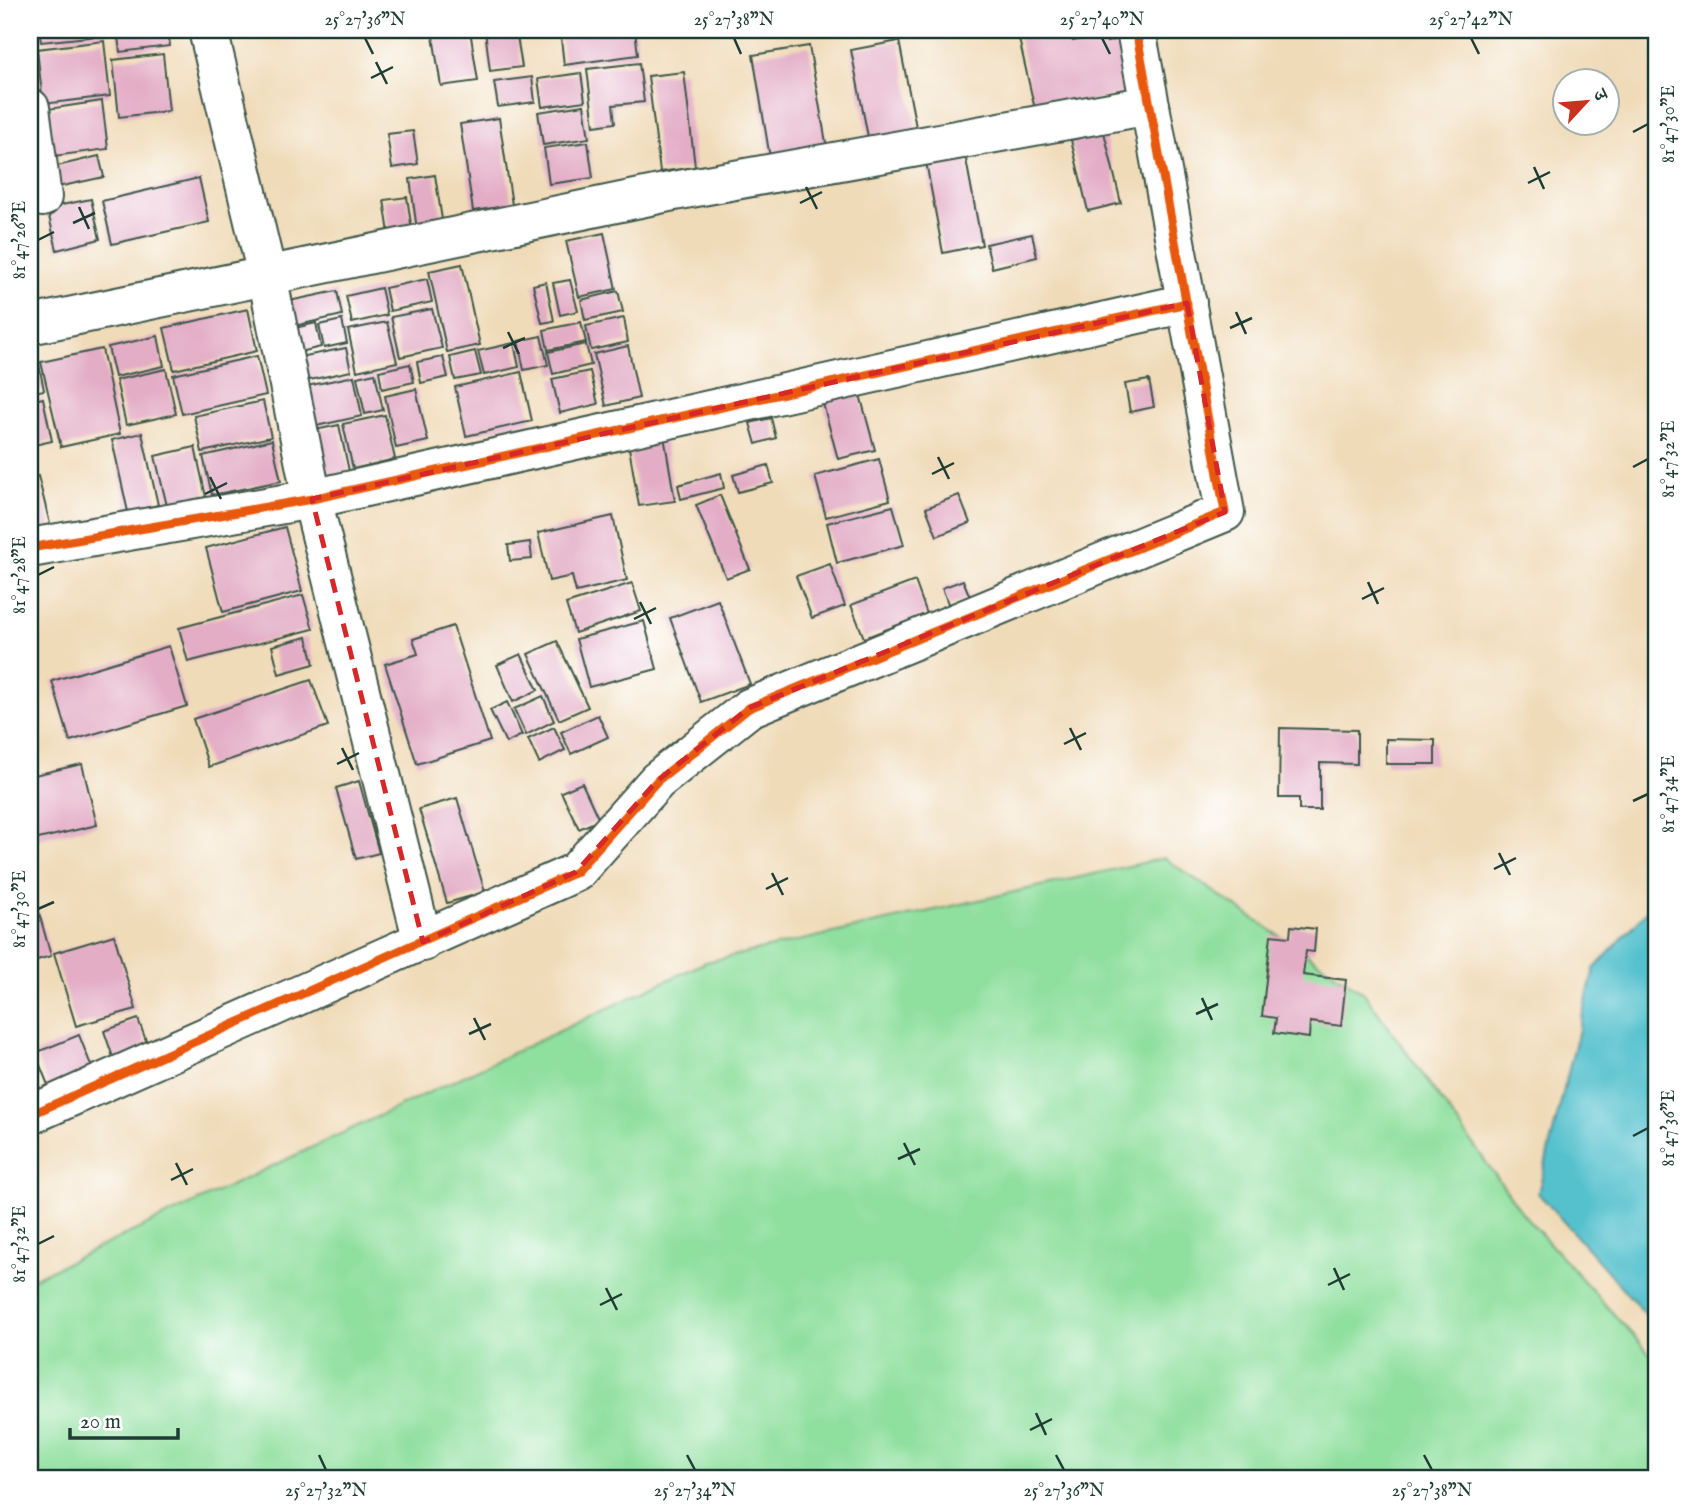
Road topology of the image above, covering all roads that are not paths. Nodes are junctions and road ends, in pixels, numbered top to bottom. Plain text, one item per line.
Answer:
1 (208, 30) edge
2 (1136, 30) edge
3 (1150, 105) junction
4 (30, 108) edge
5 (43, 197) dead end
6 (267, 275) junction
7 (1187, 303) junction
8 (30, 325) edge
9 (312, 499) junction
10 (30, 548) edge
11 (424, 942) junction
12 (30, 1115) edge

1 - 6 street
2 - 3 street
3 - 6 street
3 - 7 street
4 - 5 street
6 - 8 street
6 - 9 street
7 - 9 street
7 - 11 street
9 - 10 street
9 - 11 street
11 - 12 street

